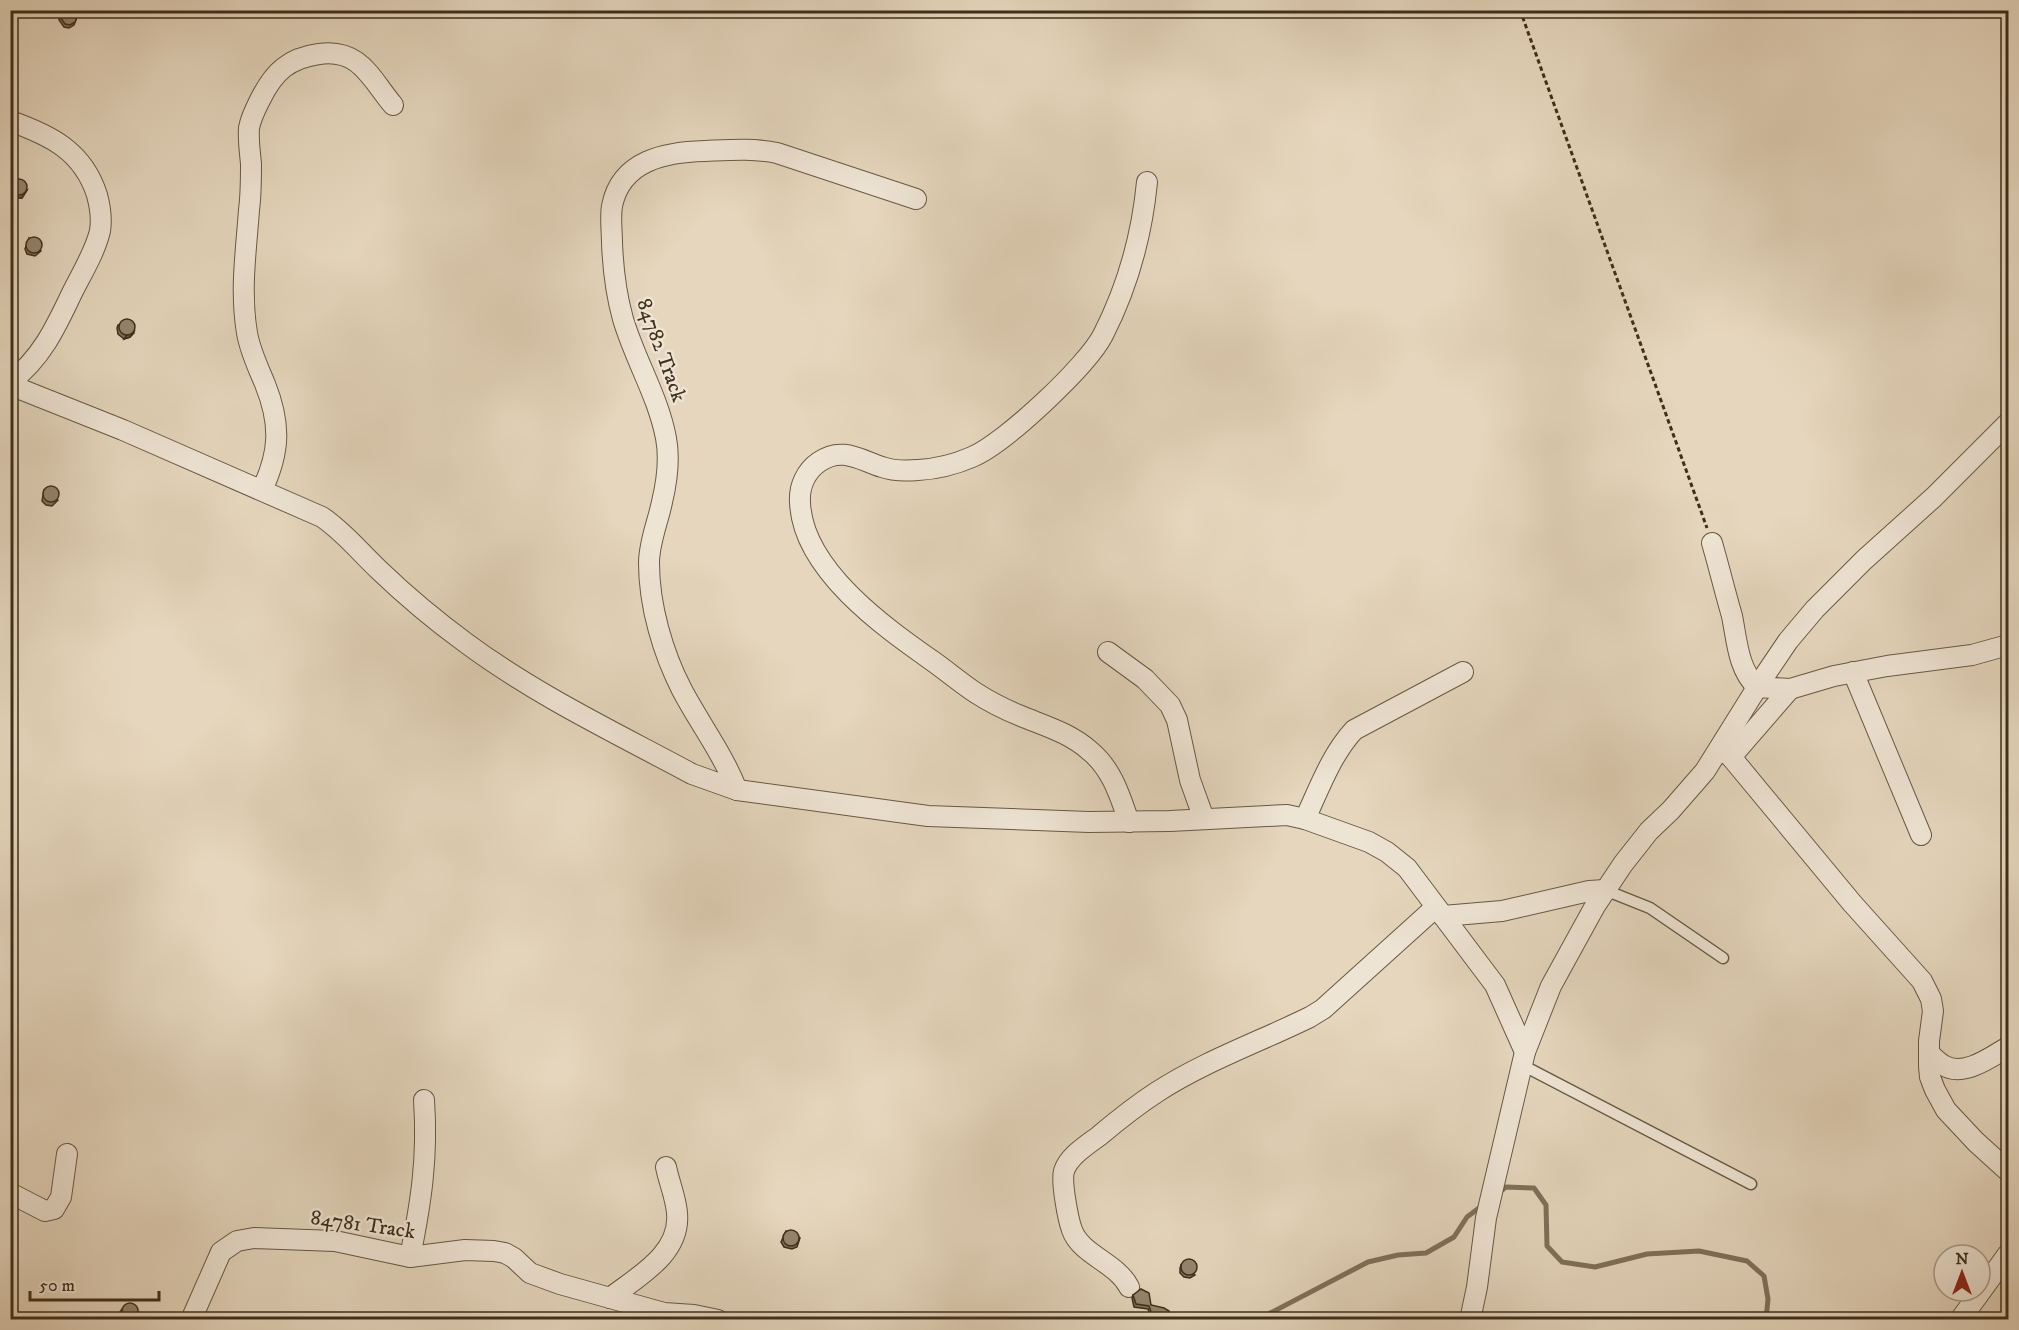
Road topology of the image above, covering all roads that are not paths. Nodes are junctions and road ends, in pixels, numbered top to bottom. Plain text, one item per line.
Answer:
1 (393, 105) dead end
2 (10, 121) edge
3 (1147, 182) dead end
4 (916, 199) dead end
5 (10, 384) edge
6 (2008, 423) edge
7 (262, 490) junction
8 (1712, 543) road end
9 (2008, 645) edge
10 (1108, 652) dead end
11 (1463, 672) dead end
12 (1853, 672) junction
13 (1757, 687) junction
14 (1790, 689) junction
15 (1726, 752) junction
16 (737, 790) junction
17 (1204, 819) junction
18 (1305, 819) junction
19 (1130, 822) junction
20 (1921, 836) dead end
21 (1605, 890) junction
22 (1440, 912) junction
23 (1723, 958) dead end
24 (2008, 1047) edge
25 (1929, 1053) junction
26 (1523, 1058) junction
27 (424, 1100) dead end
28 (67, 1154) dead end
29 (666, 1167) dead end
30 (2008, 1170) edge
31 (1751, 1184) dead end
32 (10, 1193) edge
33 (2008, 1254) edge
34 (410, 1257) junction
35 (1129, 1287) dead end
36 (609, 1298) junction
37 (191, 1320) edge
38 (718, 1320) edge
39 (1470, 1320) edge
40 (1960, 1320) edge

1 - 7 street
2 - 5 street
3 - 19 street
4 - 16 street, 84782 Track
5 - 7 street
6 - 13 street
7 - 16 street
8 - 13 street
9 - 12 street
10 - 17 street
11 - 18 street
12 - 14 street
12 - 20 street
13 - 14 street
13 - 15 street
14 - 15 street
15 - 21 street
15 - 25 street
16 - 19 street
17 - 18 street
17 - 19 street
18 - 22 street
21 - 22 street
21 - 23 lane
21 - 26 street
22 - 26 street
22 - 35 street
24 - 25 street
25 - 30 street
26 - 31 lane
26 - 39 street
27 - 34 street
28 - 32 street
29 - 36 street
33 - 40 street
34 - 36 street, 84781 Track
34 - 37 street, 84781 Track
36 - 38 street, 84781 Track

